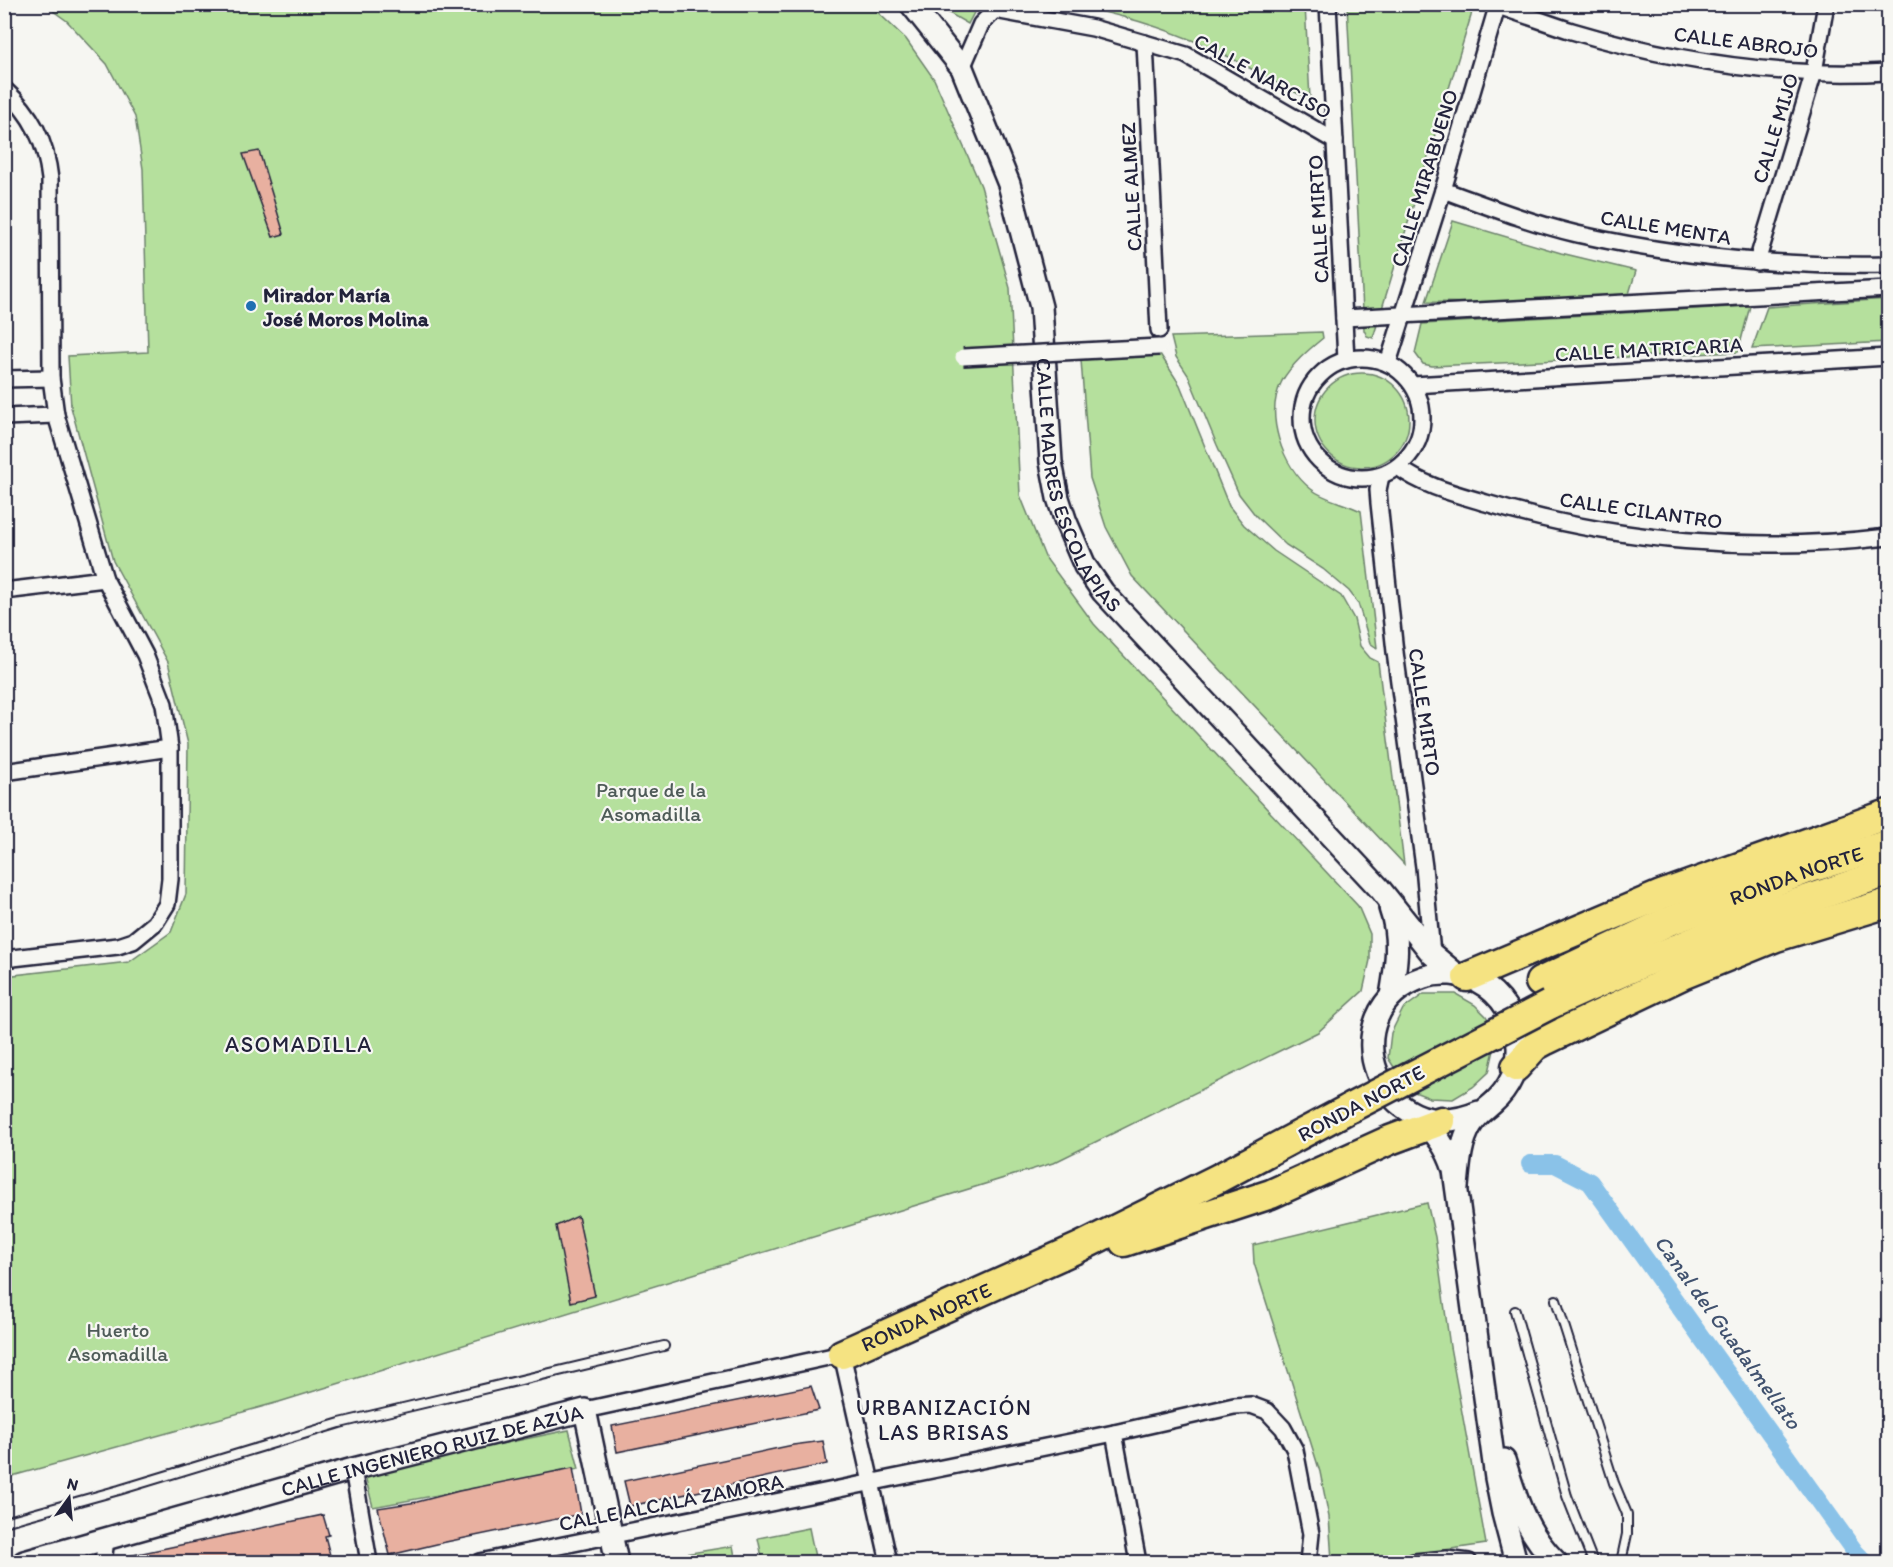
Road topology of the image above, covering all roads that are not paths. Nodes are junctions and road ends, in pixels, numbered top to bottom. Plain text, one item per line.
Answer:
1 (911, 4) edge
2 (1328, 4) edge
3 (1826, 4) edge
4 (1498, 5) edge
5 (996, 7) edge
6 (1145, 43) junction
7 (962, 68) junction
8 (1814, 72) junction
9 (1888, 72) edge
10 (4, 89) edge
11 (1335, 141) junction
12 (1443, 190) junction
13 (1757, 262) junction
14 (1888, 265) edge
15 (1888, 289) edge
16 (1403, 316) junction
17 (1344, 318) junction
18 (1159, 330) dead end
19 (1160, 347) dead end
20 (963, 357) dead end
21 (1888, 357) edge
22 (1346, 360) junction
23 (1388, 363) junction
24 (51, 378) junction
25 (4, 379) edge
26 (1413, 385) junction
27 (56, 414) junction
28 (4, 417) edge
29 (1398, 467) junction
30 (1381, 476) junction
31 (1888, 537) edge
32 (105, 579) junction
33 (4, 591) edge
34 (170, 748) junction
35 (4, 772) edge
36 (1888, 814) edge
37 (1888, 844) edge
38 (1888, 872) edge
39 (1380, 889) junction
40 (1888, 903) edge
41 (1432, 954) junction
42 (4, 959) edge
43 (1462, 976) junction
44 (1544, 994) junction
45 (1391, 996) junction
46 (1516, 1067) junction
47 (1479, 1112) junction
48 (1428, 1120) junction
49 (1457, 1187) junction
50 (1080, 1247) junction
51 (1556, 1300) dead end
52 (1515, 1311) dead end
53 (664, 1346) dead end
54 (842, 1354) junction
55 (585, 1410) junction
56 (1489, 1416) junction
57 (1114, 1433) junction
58 (353, 1469) junction
59 (870, 1484) junction
60 (4, 1522) edge
61 (611, 1536) junction
62 (106, 1540) junction
63 (24, 1563) edge
64 (103, 1563) edge
65 (369, 1563) edge
66 (480, 1563) edge
67 (617, 1563) edge
68 (889, 1563) edge
69 (1138, 1563) edge
70 (1308, 1563) edge
71 (1414, 1563) edge
72 (1469, 1563) edge
73 (1516, 1563) edge
74 (1556, 1563) edge
75 (1593, 1563) edge
76 (1621, 1563) edge

1 - 7 street, CALLE MADRES ESCOLAPIAS
2 - 11 street, CALLE MIRTO
3 - 8 street, CALLE MIJO
4 - 8 street, CALLE ABROJO
4 - 12 street, CALLE MIRABUENO
5 - 6 street, CALLE NARCISO
5 - 7 street
6 - 11 street, CALLE NARCISO
6 - 18 street, CALLE ALMEZ
7 - 39 street, CALLE MADRES ESCOLAPIAS
8 - 9 street, CALLE ABROJO
8 - 13 street, CALLE MIJO
10 - 24 street
11 - 17 street, CALLE MIRTO
12 - 13 street, CALLE MENTA
12 - 16 street, CALLE MIRABUENO
13 - 14 street, CALLE MENTA
15 - 16 street
16 - 17 street
16 - 23 street, CALLE MIRABUENO
17 - 22 street, CALLE MIRTO
19 - 20 street, bridge
21 - 26 street, CALLE MATRICARIA
22 - 23 street
22 - 30 street
23 - 26 street
24 - 25 street
24 - 27 street
26 - 29 street
27 - 28 street
27 - 32 street
29 - 30 street
29 - 31 street, CALLE CILANTRO
30 - 41 street, CALLE MIRTO
32 - 33 street
32 - 34 street
34 - 35 street
34 - 42 street
36 - 43 highway
37 - 44 highway, RONDA NORTE
38 - 44 highway, RONDA NORTE
39 - 41 street, CALLE MADRES ESCOLAPIAS
39 - 45 street, CALLE MADRES ESCOLAPIAS
40 - 46 highway
41 - 43 street, CALLE MADRES ESCOLAPIAS
43 - 45 street
43 - 46 street
44 - 50 highway, RONDA NORTE, bridge
45 - 48 street
46 - 47 street
47 - 48 street
47 - 49 street
48 - 49 street
48 - 50 highway
49 - 56 street
50 - 54 highway, RONDA NORTE
51 - 76 lane
52 - 75 lane
53 - 60 lane
54 - 55 street, CALLE INGENIERO RUIZ DE AZÚA
54 - 59 street
55 - 58 street, CALLE INGENIERO RUIZ DE AZÚA
55 - 61 street
56 - 73 street
56 - 74 street
57 - 59 street, CALLE ALCALÁ ZAMORA
57 - 69 street
57 - 70 street, CALLE ALCALÁ ZAMORA
58 - 62 street, CALLE INGENIERO RUIZ DE AZÚA
58 - 65 street
59 - 61 street, CALLE ALCALÁ ZAMORA
59 - 68 street
61 - 66 street, CALLE ALCALÁ ZAMORA
61 - 67 street
62 - 63 street, CALLE INGENIERO RUIZ DE AZÚA
62 - 64 street
71 - 72 street

